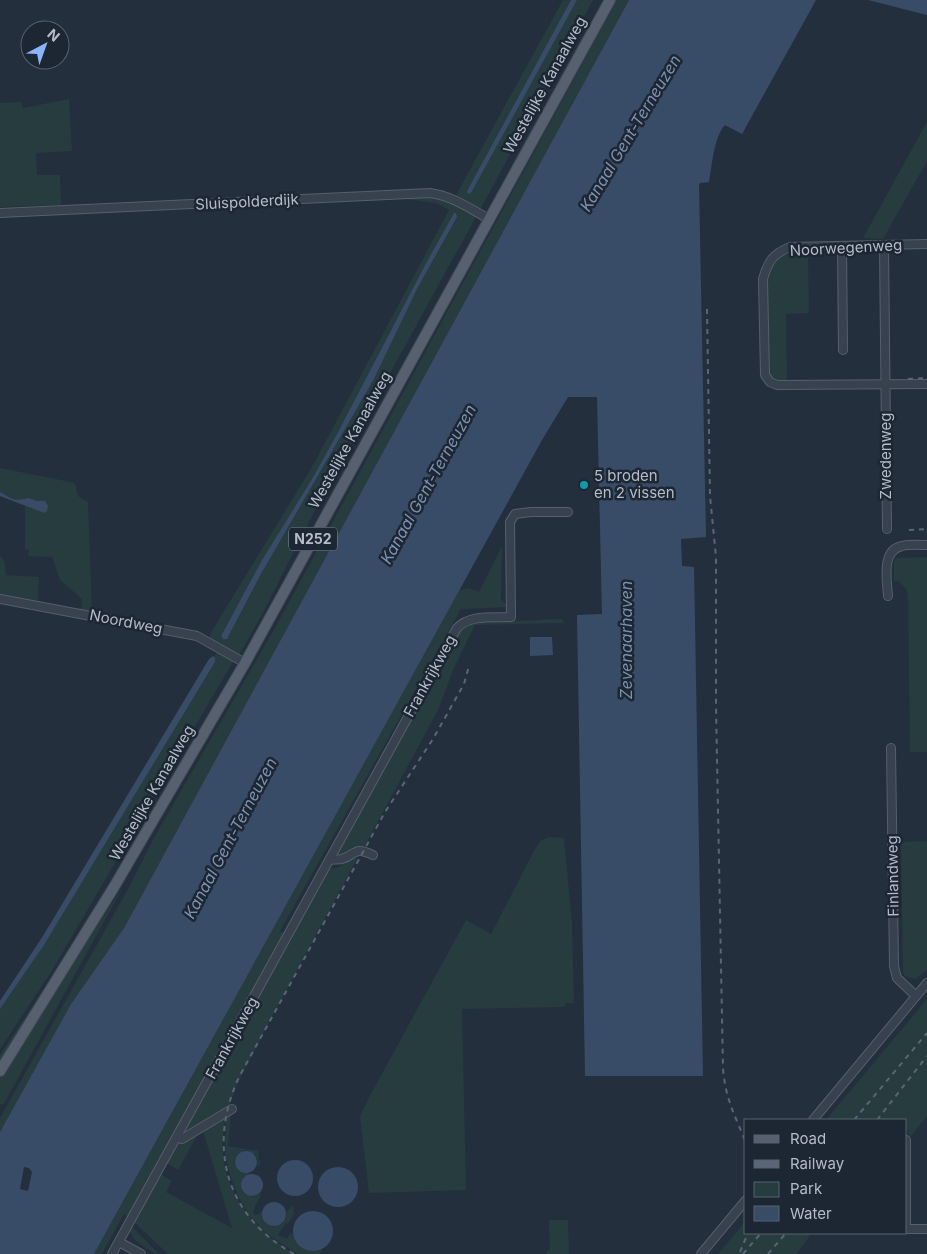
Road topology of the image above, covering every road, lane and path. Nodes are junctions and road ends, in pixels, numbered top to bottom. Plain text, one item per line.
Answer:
1 (610, 0) edge
2 (0, 213) edge
3 (488, 219) junction
4 (927, 244) edge
5 (842, 246) junction
6 (884, 246) junction
7 (843, 350) dead end
8 (886, 384) junction
9 (927, 384) edge
10 (568, 512) dead end
11 (887, 528) dead end
12 (927, 545) edge
13 (888, 596) dead end
14 (0, 598) edge
15 (245, 663) junction
16 (891, 748) dead end
17 (373, 855) dead end
18 (330, 860) junction
19 (927, 983) edge
20 (916, 996) junction
21 (0, 1070) edge
22 (232, 1109) dead end
23 (813, 1119) edge
24 (177, 1137) junction
25 (744, 1202) edge
26 (907, 1229) edge
27 (927, 1229) edge
28 (119, 1242) junction
29 (112, 1254) edge
30 (142, 1254) edge
31 (701, 1254) edge

1 - 3 main road, Westelijke Kanaalweg / N252
2 - 3 street, Sluispolderdijk
3 - 15 main road, Westelijke Kanaalweg / N252
4 - 6 street, Noorwegenweg
5 - 6 street, Noorwegenweg
5 - 7 street
5 - 8 street, Noorwegenweg
6 - 8 street, Zwedenweg
8 - 9 street
8 - 11 street, Zwedenweg
10 - 18 street, Frankrijkweg
12 - 13 street
14 - 15 street, Noordweg
15 - 21 main road, Westelijke Kanaalweg / N252
16 - 20 street, Finlandweg
17 - 18 street
18 - 24 street, Frankrijkweg
19 - 20 street
20 - 23 street
22 - 24 street
24 - 28 street, Frankrijkweg
25 - 31 street
26 - 27 street
28 - 29 street, Frankrijkweg
28 - 30 street

